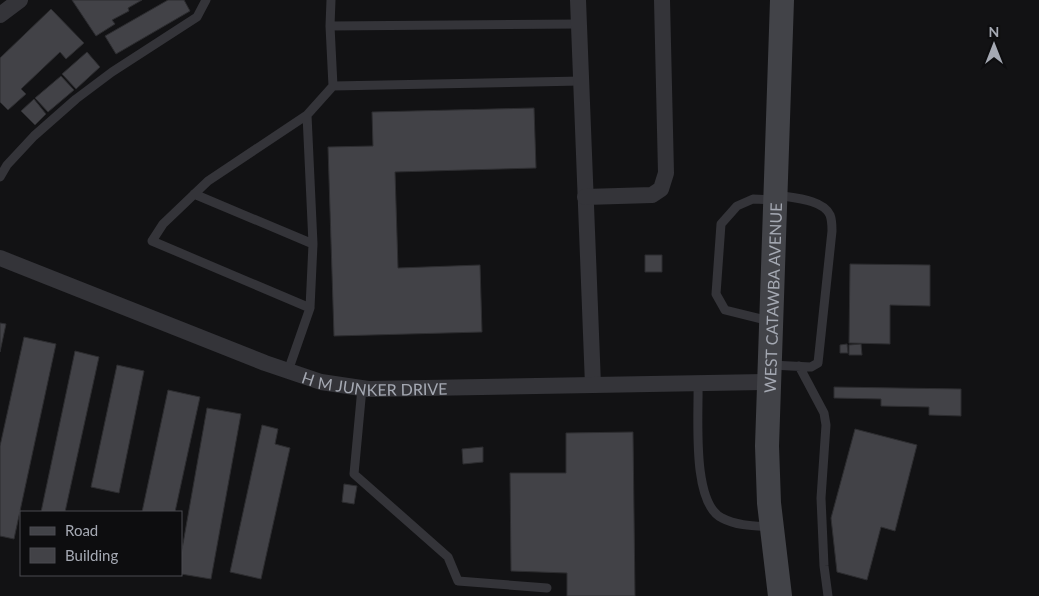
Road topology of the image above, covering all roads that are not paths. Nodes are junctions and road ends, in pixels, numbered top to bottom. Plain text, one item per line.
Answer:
1 (20, 0) edge
2 (206, 0) edge
3 (331, 0) edge
4 (578, 0) edge
5 (662, 0) edge
6 (782, 0) edge
7 (0, 15) edge
8 (579, 24) junction
9 (330, 26) junction
10 (581, 81) junction
11 (333, 86) junction
12 (306, 115) junction
13 (0, 177) edge
14 (194, 194) junction
15 (586, 196) junction
16 (776, 198) junction
17 (313, 244) junction
18 (0, 258) edge
19 (310, 308) junction
20 (772, 322) junction
21 (799, 366) junction
22 (288, 370) junction
23 (771, 373) junction
24 (698, 384) junction
25 (593, 385) junction
26 (362, 388) junction
27 (771, 527) junction
28 (546, 588) dead end
29 (780, 596) edge
30 (828, 596) edge

1 - 7 street
2 - 13 lane
3 - 9 lane
4 - 8 street
5 - 15 street
6 - 16 main road, WEST CATAWBA AVENUE
8 - 9 lane
8 - 10 street
9 - 11 lane
10 - 11 lane
10 - 15 street
11 - 12 lane
12 - 14 lane
12 - 17 lane
14 - 17 lane
14 - 19 lane
15 - 25 street
16 - 20 main road, WEST CATAWBA AVENUE
16 - 20 lane
16 - 21 lane
17 - 19 lane
18 - 22 street, H M JUNKER DRIVE
19 - 22 lane
20 - 23 main road, WEST CATAWBA AVENUE
21 - 23 lane
21 - 30 lane
22 - 26 street, H M JUNKER DRIVE
23 - 24 street, H M JUNKER DRIVE
23 - 27 main road, WEST CATAWBA AVENUE
24 - 25 street, H M JUNKER DRIVE
24 - 27 lane
25 - 26 street, H M JUNKER DRIVE
26 - 28 lane
27 - 29 main road, WEST CATAWBA AVENUE

